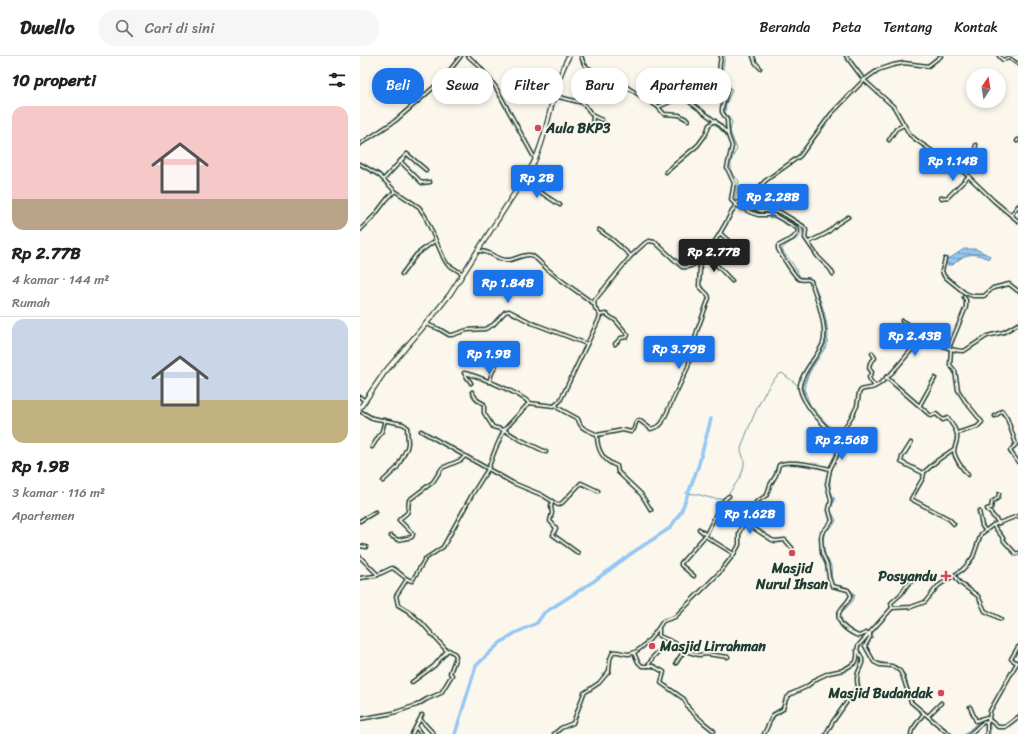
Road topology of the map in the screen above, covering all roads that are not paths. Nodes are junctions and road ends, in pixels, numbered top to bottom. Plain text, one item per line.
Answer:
1 (460, 56) edge
2 (468, 56) edge
3 (569, 56) edge
4 (581, 56) edge
5 (721, 56) edge
6 (754, 56) edge
7 (846, 56) edge
8 (941, 56) edge
9 (999, 56) edge
10 (1018, 64) edge
11 (563, 68) edge
12 (760, 68) dead end
13 (864, 80) junction
14 (636, 93) edge
15 (563, 98) edge
16 (552, 104) edge
17 (654, 104) edge
18 (658, 107) junction
19 (593, 116) junction
20 (602, 120) dead end
21 (688, 120) dead end
22 (715, 120) junction
23 (904, 125) junction
24 (592, 128) dead end
25 (728, 135) junction
26 (889, 140) dead end
27 (360, 144) edge
28 (976, 145) dead end
29 (535, 160) junction
30 (400, 161) junction
31 (360, 164) edge
32 (426, 170) dead end
33 (666, 172) dead end
34 (966, 174) junction
35 (969, 176) junction
36 (384, 179) junction
37 (523, 181) junction
38 (430, 182) dead end
39 (394, 191) junction
40 (941, 198) dead end
41 (741, 201) junction
42 (736, 204) junction
43 (560, 205) dead end
44 (1018, 206) edge
45 (1011, 215) junction
46 (848, 217) dead end
47 (1018, 220) edge
48 (360, 230) edge
49 (599, 230) dead end
50 (720, 233) junction
51 (435, 241) junction
52 (808, 242) junction
53 (732, 244) dead end
54 (478, 251) junction
55 (706, 254) junction
56 (631, 256) junction
57 (945, 259) dead end
58 (698, 261) junction
59 (402, 274) dead end
60 (462, 274) junction
61 (833, 274) dead end
62 (732, 281) dead end
63 (1018, 291) edge
64 (964, 297) dead end
65 (594, 304) junction
66 (600, 315) junction
67 (902, 321) dead end
68 (426, 324) junction
69 (1018, 324) edge
70 (925, 335) junction
71 (587, 344) junction
72 (615, 344) dead end
73 (950, 349) junction
74 (872, 353) dead end
75 (500, 356) dead end
76 (886, 377) junction
77 (935, 378) dead end
78 (489, 382) junction
79 (470, 383) dead end
80 (875, 386) junction
81 (472, 392) dead end
82 (360, 398) edge
83 (365, 401) junction
84 (529, 403) junction
85 (556, 405) junction
86 (920, 405) junction
87 (360, 408) edge
88 (360, 411) edge
89 (995, 416) dead end
90 (385, 420) junction
91 (504, 430) junction
92 (421, 431) dead end
93 (957, 433) junction
94 (597, 435) junction
95 (911, 443) dead end
96 (844, 445) junction
97 (839, 446) junction
98 (372, 447) dead end
99 (865, 447) dead end
100 (955, 448) junction
101 (546, 452) dead end
102 (465, 456) junction
103 (1018, 462) edge
104 (488, 468) junction
105 (830, 469) junction
106 (924, 473) junction
107 (968, 475) dead end
108 (383, 481) dead end
109 (598, 491) dead end
110 (999, 494) dead end
111 (729, 496) dead end
112 (552, 501) junction
113 (720, 504) junction
114 (651, 510) dead end
115 (978, 511) dead end
116 (375, 512) dead end
117 (1018, 516) edge
118 (360, 521) edge
119 (744, 522) junction
120 (999, 523) junction
121 (954, 524) dead end
122 (993, 525) junction
123 (699, 528) dead end
124 (985, 530) junction
125 (705, 535) junction
126 (391, 536) dead end
127 (360, 546) edge
128 (366, 547) dead end
129 (792, 548) dead end
130 (578, 553) dead end
131 (1018, 553) edge
132 (734, 554) junction
133 (360, 557) edge
134 (378, 575) junction
135 (954, 575) junction
136 (694, 576) dead end
137 (360, 578) edge
138 (407, 579) junction
139 (911, 582) dead end
140 (892, 608) junction
141 (1001, 619) dead end
142 (659, 628) junction
143 (870, 634) junction
144 (1018, 647) edge
145 (857, 649) junction
146 (447, 651) junction
147 (684, 651) junction
148 (658, 652) dead end
149 (634, 653) junction
150 (728, 657) dead end
151 (676, 663) dead end
152 (1017, 663) edge
153 (648, 666) junction
154 (412, 682) dead end
155 (941, 703) dead end
156 (970, 706) dead end
157 (924, 713) junction
158 (422, 714) dead end
159 (929, 715) junction
160 (1018, 717) edge
161 (420, 718) junction
162 (360, 719) edge
163 (988, 721) junction
164 (416, 727) junction
165 (714, 730) dead end
166 (412, 734) edge
167 (421, 734) edge
168 (434, 734) edge
169 (554, 734) edge
170 (764, 734) edge
171 (826, 734) edge
172 (911, 734) edge
173 (949, 734) edge
174 (970, 734) edge
175 (987, 734) edge

1 - 27 street
2 - 29 street
3 - 11 main road
4 - 14 street
5 - 25 street
6 - 12 street
7 - 13 street
8 - 13 street
9 - 10 street
13 - 23 street
13 - 41 street
15 - 19 street
16 - 29 main road
17 - 18 street
18 - 21 street
18 - 22 street
19 - 20 street
19 - 24 street
22 - 25 street
22 - 33 street
23 - 26 street
23 - 34 street
25 - 42 street
28 - 34 street
29 - 37 main road
30 - 32 street
30 - 36 street
30 - 38 street
31 - 36 street
34 - 35 street
35 - 40 street
35 - 45 street
36 - 39 street
37 - 43 street
37 - 54 main road
39 - 48 street
39 - 51 street
41 - 42 street
41 - 52 street
42 - 50 street
42 - 97 street
44 - 45 street
45 - 47 street
46 - 52 street
49 - 56 street
50 - 53 street
50 - 55 street
51 - 59 street
51 - 60 street
52 - 61 street
54 - 60 main road
54 - 65 street
55 - 58 street
55 - 62 street
56 - 58 street
56 - 65 street
57 - 63 street
58 - 94 street
60 - 68 main road
64 - 73 street
65 - 66 street
66 - 71 street
66 - 72 street
67 - 70 street
68 - 71 street
68 - 83 main road
69 - 73 street
70 - 73 street
70 - 76 street
71 - 85 street
73 - 93 street
74 - 80 street
75 - 78 street
76 - 80 street
76 - 86 street
77 - 86 street
78 - 79 street
78 - 84 street
80 - 96 street
81 - 91 street
82 - 83 street
83 - 87 main road
84 - 85 street
84 - 91 street
85 - 94 street
86 - 93 street
88 - 90 street
89 - 103 street
90 - 98 street
90 - 108 street
91 - 101 street
91 - 104 street
92 - 102 street
93 - 100 street
94 - 114 street
95 - 106 street
96 - 97 street
96 - 99 street
97 - 105 street
100 - 106 street
100 - 107 street
102 - 104 street
102 - 126 street
104 - 112 street
104 - 138 street
105 - 119 street
105 - 143 street
106 - 121 street
109 - 112 street
110 - 120 street
111 - 113 street
112 - 130 street
113 - 119 street
113 - 125 street
115 - 124 street
116 - 118 street
117 - 120 street
119 - 129 street
119 - 132 street
120 - 122 street
122 - 124 street
122 - 131 street
123 - 125 street
124 - 135 street
125 - 132 street
125 - 136 street
127 - 128 street
132 - 142 street
133 - 134 street
134 - 137 street
134 - 138 street
135 - 140 street
135 - 141 street
138 - 146 street
139 - 140 street
140 - 143 street
142 - 147 street
142 - 149 street
143 - 145 street
143 - 157 street
144 - 152 street
145 - 170 street
145 - 171 street
146 - 154 street
146 - 162 street
147 - 150 street
147 - 151 street
148 - 153 street
149 - 153 street
149 - 169 street
152 - 163 street
153 - 165 street
155 - 159 street
156 - 163 street
157 - 159 street
157 - 172 street
158 - 161 street
159 - 173 street
160 - 163 street
161 - 164 street
161 - 168 street
163 - 174 street
163 - 175 street
164 - 166 street
164 - 167 street

